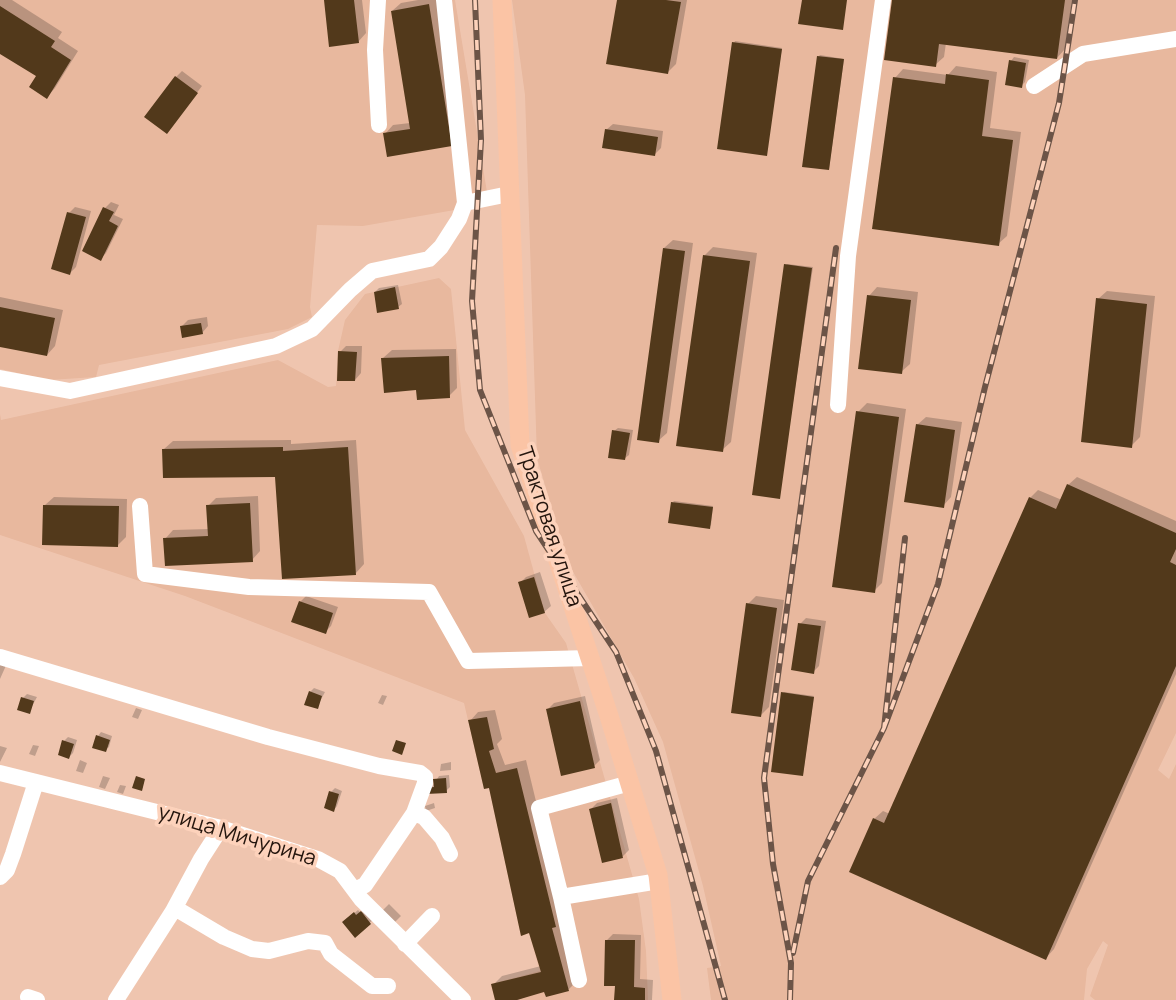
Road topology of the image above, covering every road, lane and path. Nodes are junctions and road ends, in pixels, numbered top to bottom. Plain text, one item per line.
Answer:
1 (378, 0) edge
2 (444, 0) edge
3 (502, 0) edge
4 (883, 0) edge
5 (1176, 39) edge
6 (1034, 86) dead end
7 (379, 125) dead end
8 (509, 194) junction
9 (465, 203) junction
10 (0, 378) edge
11 (838, 405) dead end
12 (140, 506) dead end
13 (0, 657) edge
14 (591, 658) junction
15 (0, 773) edge
16 (36, 782) junction
17 (630, 783) junction
18 (415, 813) junction
19 (221, 828) junction
20 (450, 854) dead end
21 (0, 877) edge
22 (659, 881) junction
23 (355, 890) junction
24 (561, 897) junction
25 (175, 908) junction
26 (432, 916) dead end
27 (405, 944) junction
28 (579, 980) dead end
29 (388, 986) dead end
30 (116, 1000) edge
31 (463, 1000) edge
32 (672, 1000) edge

1 - 7 street
2 - 9 street
3 - 8 main road, Трактовая улица
4 - 11 street
5 - 6 street
8 - 9 street
8 - 14 main road, Трактовая улица
9 - 10 street
12 - 14 street
13 - 18 street
14 - 17 main road, Трактовая улица
15 - 16 street, улица Мичурина
16 - 19 street, улица Мичурина
16 - 21 street
17 - 22 main road, Трактовая улица
17 - 24 street
18 - 20 street
18 - 23 street
19 - 23 street, улица Мичурина
19 - 25 street
22 - 24 street
22 - 32 main road, Трактовая улица
23 - 27 street, улица Мичурина
24 - 28 street
25 - 29 street
25 - 30 street
26 - 27 street
27 - 31 street, улица Мичурина

